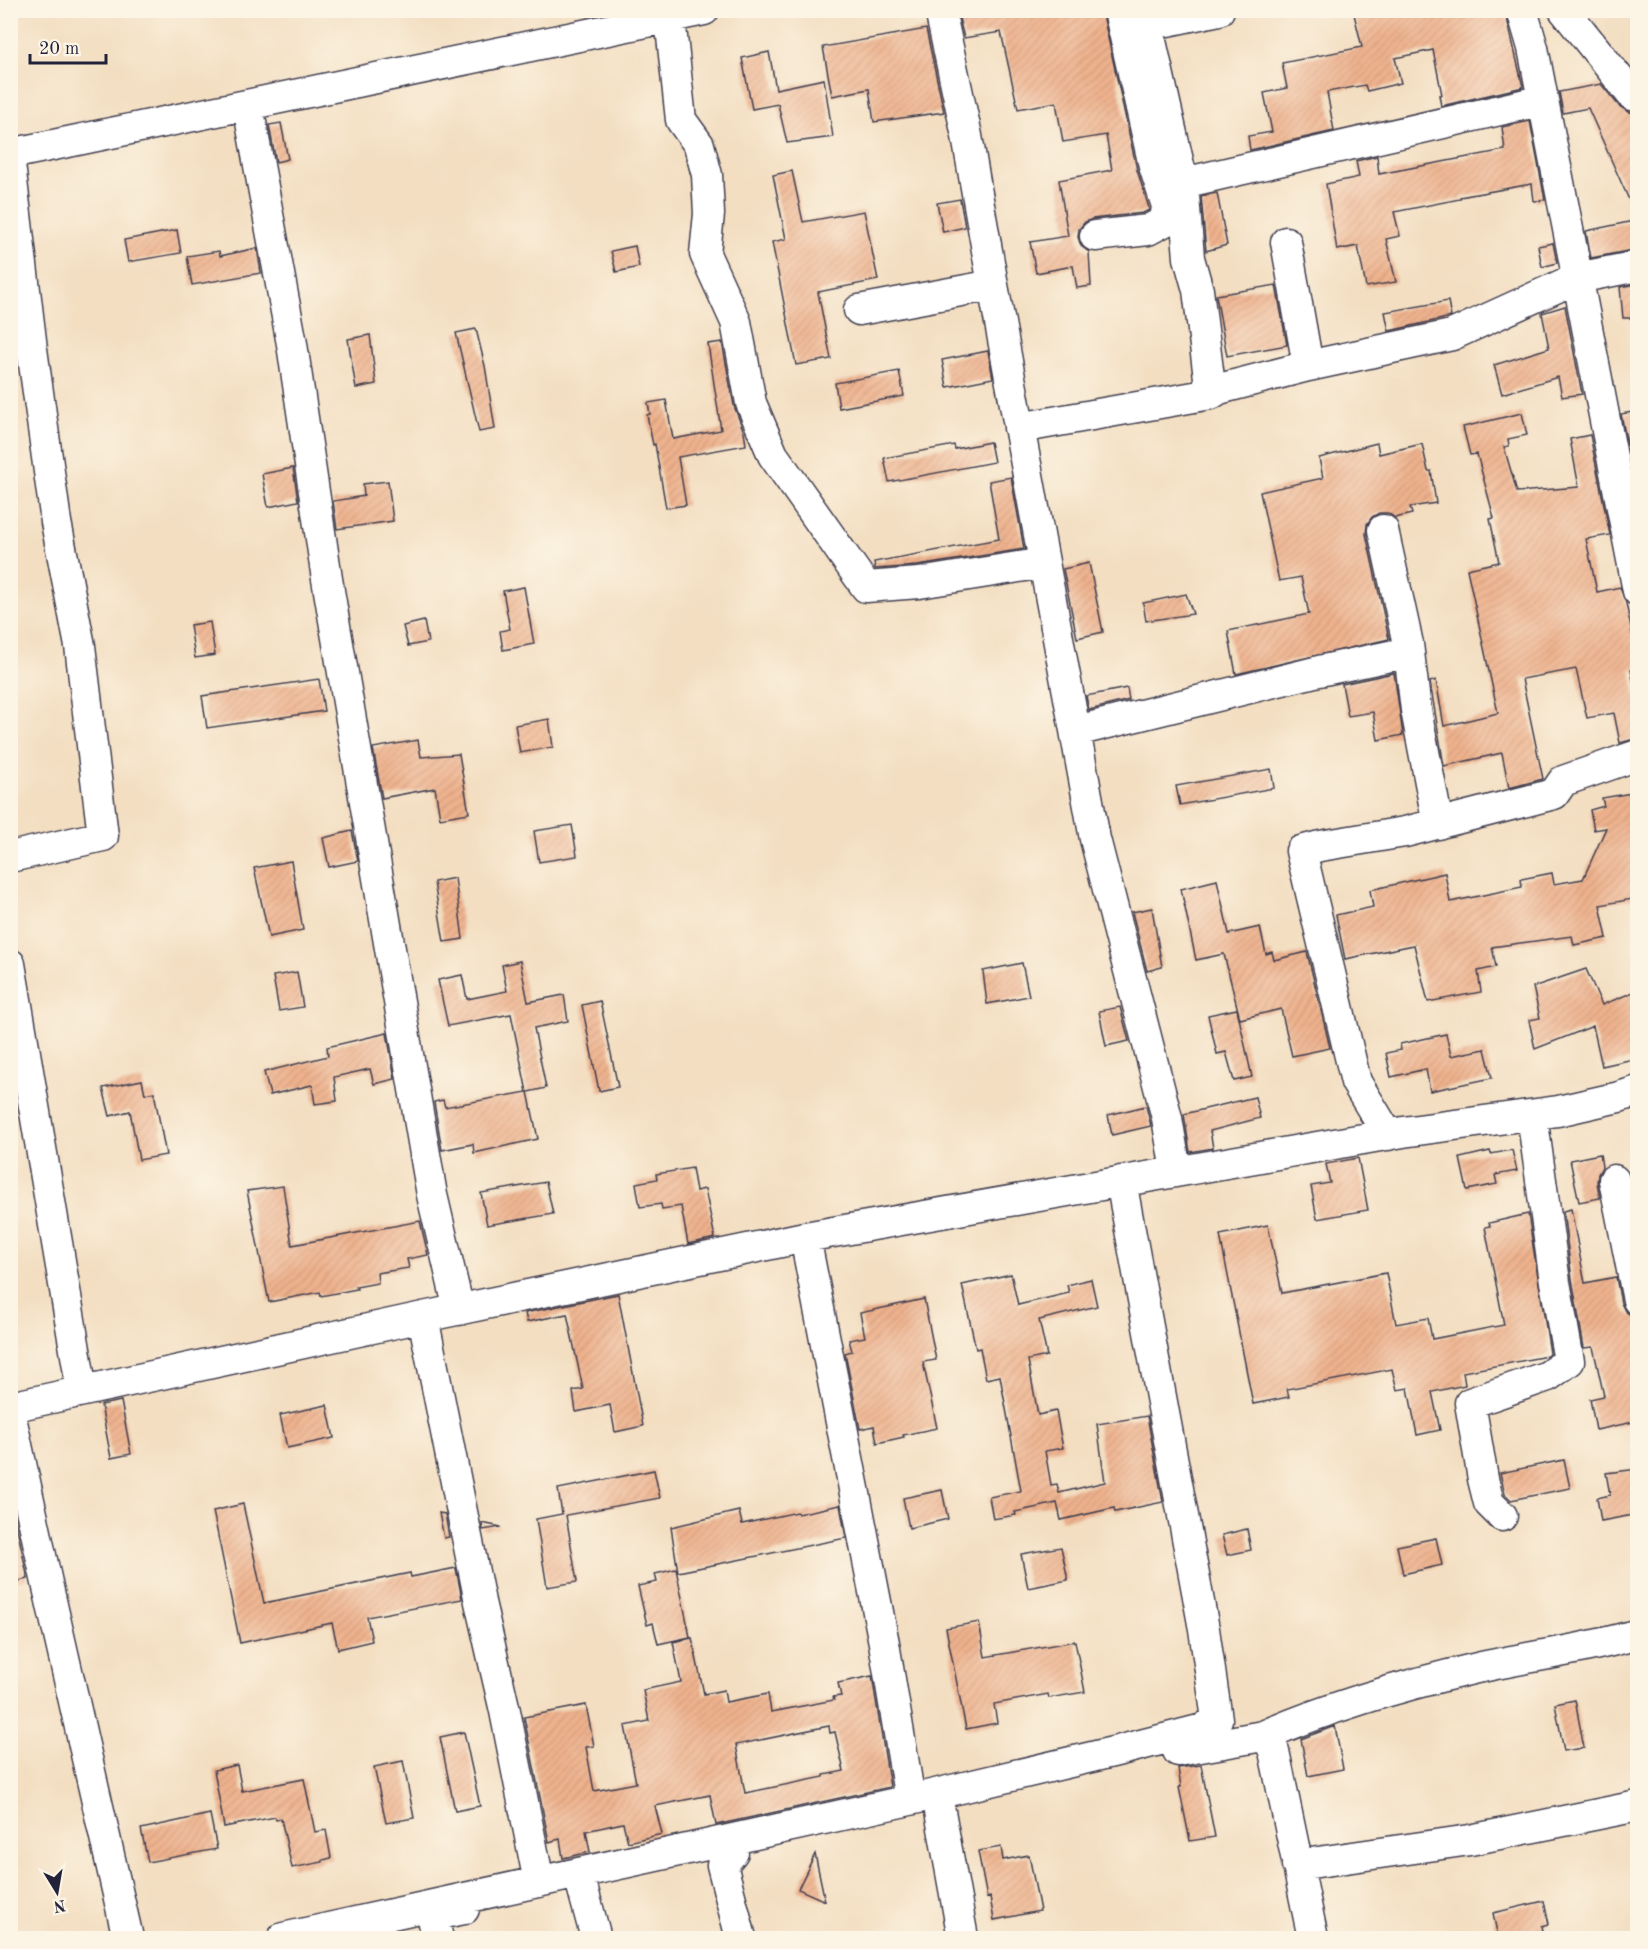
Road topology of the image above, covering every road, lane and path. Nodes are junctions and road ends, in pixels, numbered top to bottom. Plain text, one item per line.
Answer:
1 (704, 10) edge
2 (940, 10) edge
3 (1119, 10) edge
4 (1219, 10) edge
5 (1522, 10) edge
6 (1564, 10) edge
7 (670, 18) junction
8 (1146, 18) edge
9 (616, 20) edge
10 (1638, 96) edge
11 (1543, 100) junction
12 (248, 106) junction
13 (10, 153) edge
14 (10, 164) edge
15 (1183, 183) junction
16 (1095, 236) dead end
17 (1286, 242) dead end
18 (1638, 266) edge
19 (1577, 279) junction
20 (993, 285) junction
21 (859, 310) dead end
22 (1308, 366) junction
23 (1211, 394) junction
24 (1019, 428) junction
25 (1625, 455) edge
26 (1383, 530) dead end
27 (1044, 563) junction
28 (1638, 591) edge
29 (1409, 652) junction
30 (1076, 731) junction
31 (1638, 755) edge
32 (1438, 824) junction
33 (10, 857) edge
34 (10, 964) edge
35 (1638, 1091) edge
36 (1532, 1115) junction
37 (1388, 1135) junction
38 (1176, 1171) junction
39 (1614, 1180) dead end
40 (1121, 1181) junction
41 (805, 1237) junction
42 (1638, 1300) edge
43 (459, 1310) junction
44 (423, 1317) junction
45 (82, 1391) junction
46 (10, 1407) edge
47 (10, 1413) edge
48 (1502, 1516) dead end
49 (1638, 1634) edge
50 (1263, 1736) junction
51 (910, 1800) junction
52 (939, 1806) junction
53 (1638, 1806) edge
54 (733, 1852) junction
55 (1297, 1865) junction
56 (539, 1882) junction
57 (582, 1886) junction
58 (128, 1938) edge
59 (283, 1938) edge
60 (438, 1938) edge
61 (596, 1938) edge
62 (741, 1938) edge
63 (963, 1938) edge
64 (1313, 1938) edge

1 - 7 street
2 - 20 street
3 - 16 street
4 - 8 street
5 - 11 street
6 - 10 street
7 - 9 street
7 - 27 street
8 - 15 street
9 - 12 street
11 - 15 street
11 - 19 street
12 - 13 street
12 - 43 street
14 - 33 street
15 - 23 street
17 - 22 street
18 - 19 street
19 - 22 street
19 - 25 street
20 - 21 street
20 - 24 street
22 - 23 street
23 - 24 street
24 - 27 street
25 - 28 street
26 - 29 street
27 - 30 street
29 - 30 street
29 - 32 street
30 - 38 street
31 - 32 street
32 - 37 street
34 - 45 street
35 - 36 street
36 - 37 street
36 - 48 street
37 - 38 street
38 - 40 street
39 - 42 street
40 - 41 street
40 - 51 street
41 - 43 street
41 - 51 street
43 - 44 street
44 - 45 street
44 - 56 street
45 - 46 street
47 - 58 street
49 - 50 street
50 - 52 street
50 - 55 street
51 - 56 street
52 - 54 street
52 - 63 street
53 - 55 street
54 - 57 street
54 - 62 street
55 - 64 street
56 - 59 street
57 - 60 street
57 - 61 street

